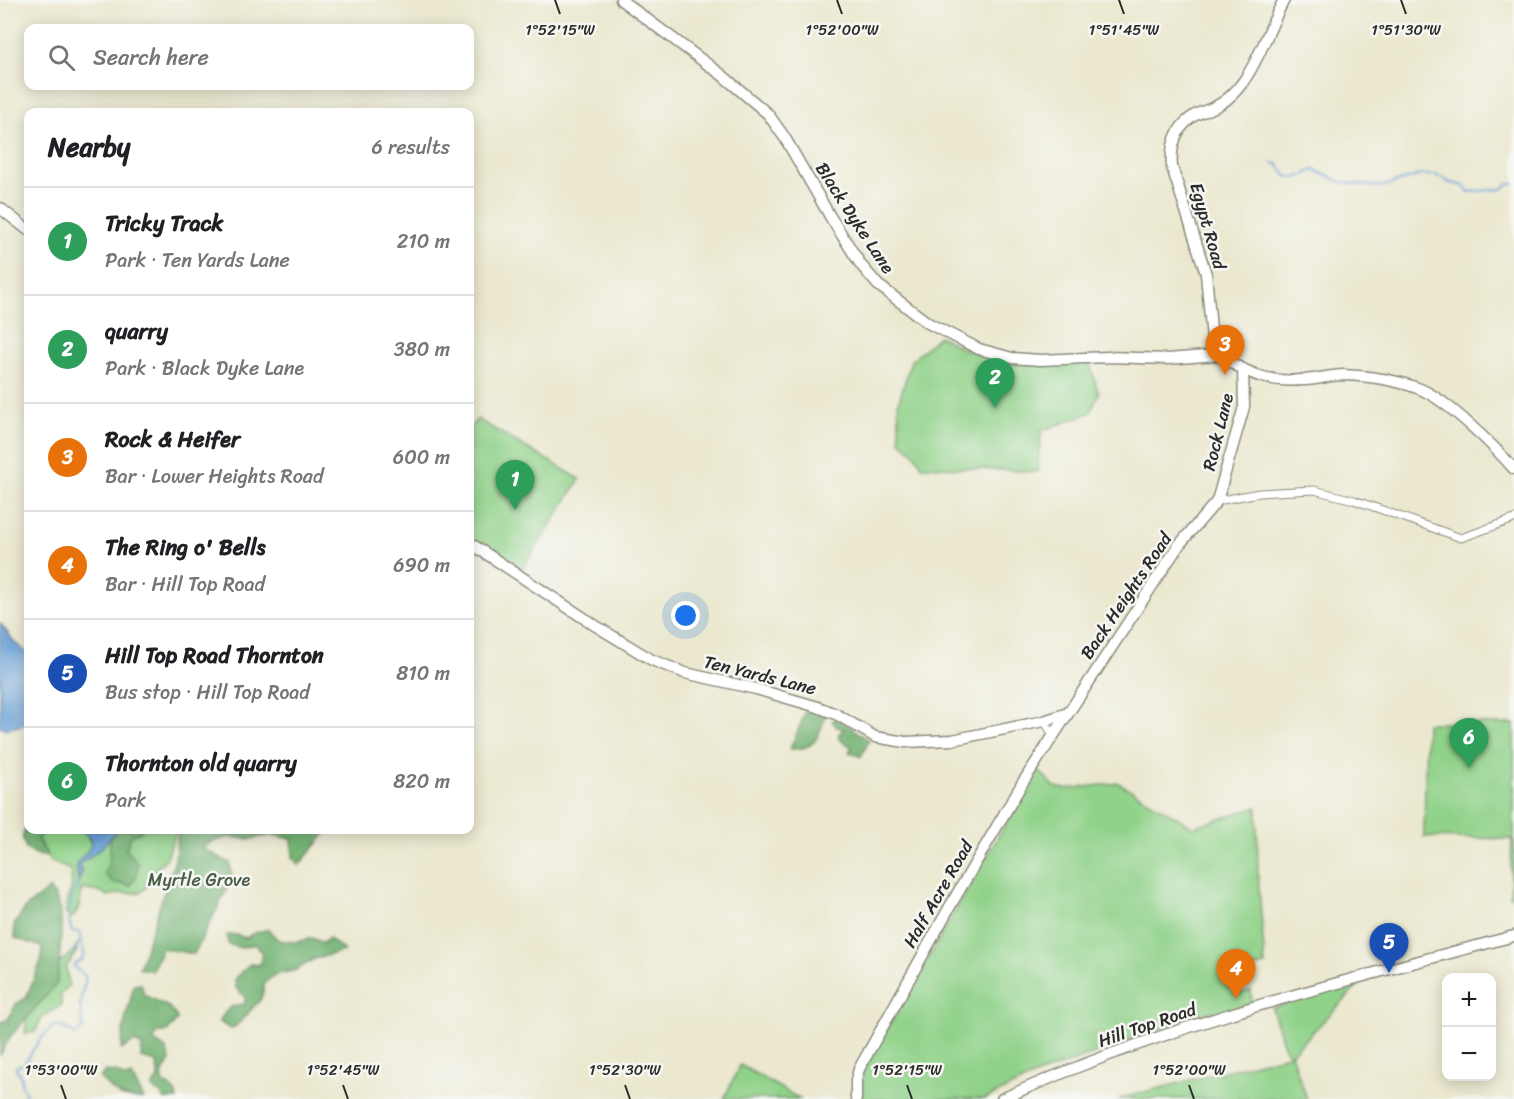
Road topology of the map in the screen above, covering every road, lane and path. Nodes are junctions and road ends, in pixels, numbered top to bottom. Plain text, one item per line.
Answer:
1 (621, 0) edge
2 (1284, 0) edge
3 (0, 208) edge
4 (24, 227) edge
5 (1217, 355) junction
6 (1243, 369) junction
7 (1514, 469) edge
8 (1216, 501) junction
9 (1514, 519) edge
10 (474, 546) edge
11 (1068, 713) junction
12 (1044, 720) junction
13 (1054, 735) junction
14 (1514, 936) edge
15 (856, 1099) edge
16 (1002, 1099) edge

1 - 5 street, Black Dyke Lane
2 - 5 street, Egypt Road
3 - 4 street
5 - 6 street
6 - 7 street
6 - 8 street, Rock Lane
8 - 9 street
8 - 11 street, Back Heights Road
10 - 12 street, Ten Yards Lane
11 - 12 street, Ten Yards Lane
11 - 13 street, Half Acre Road
12 - 13 street
13 - 15 street, Half Acre Road
14 - 16 street, Hill Top Road

